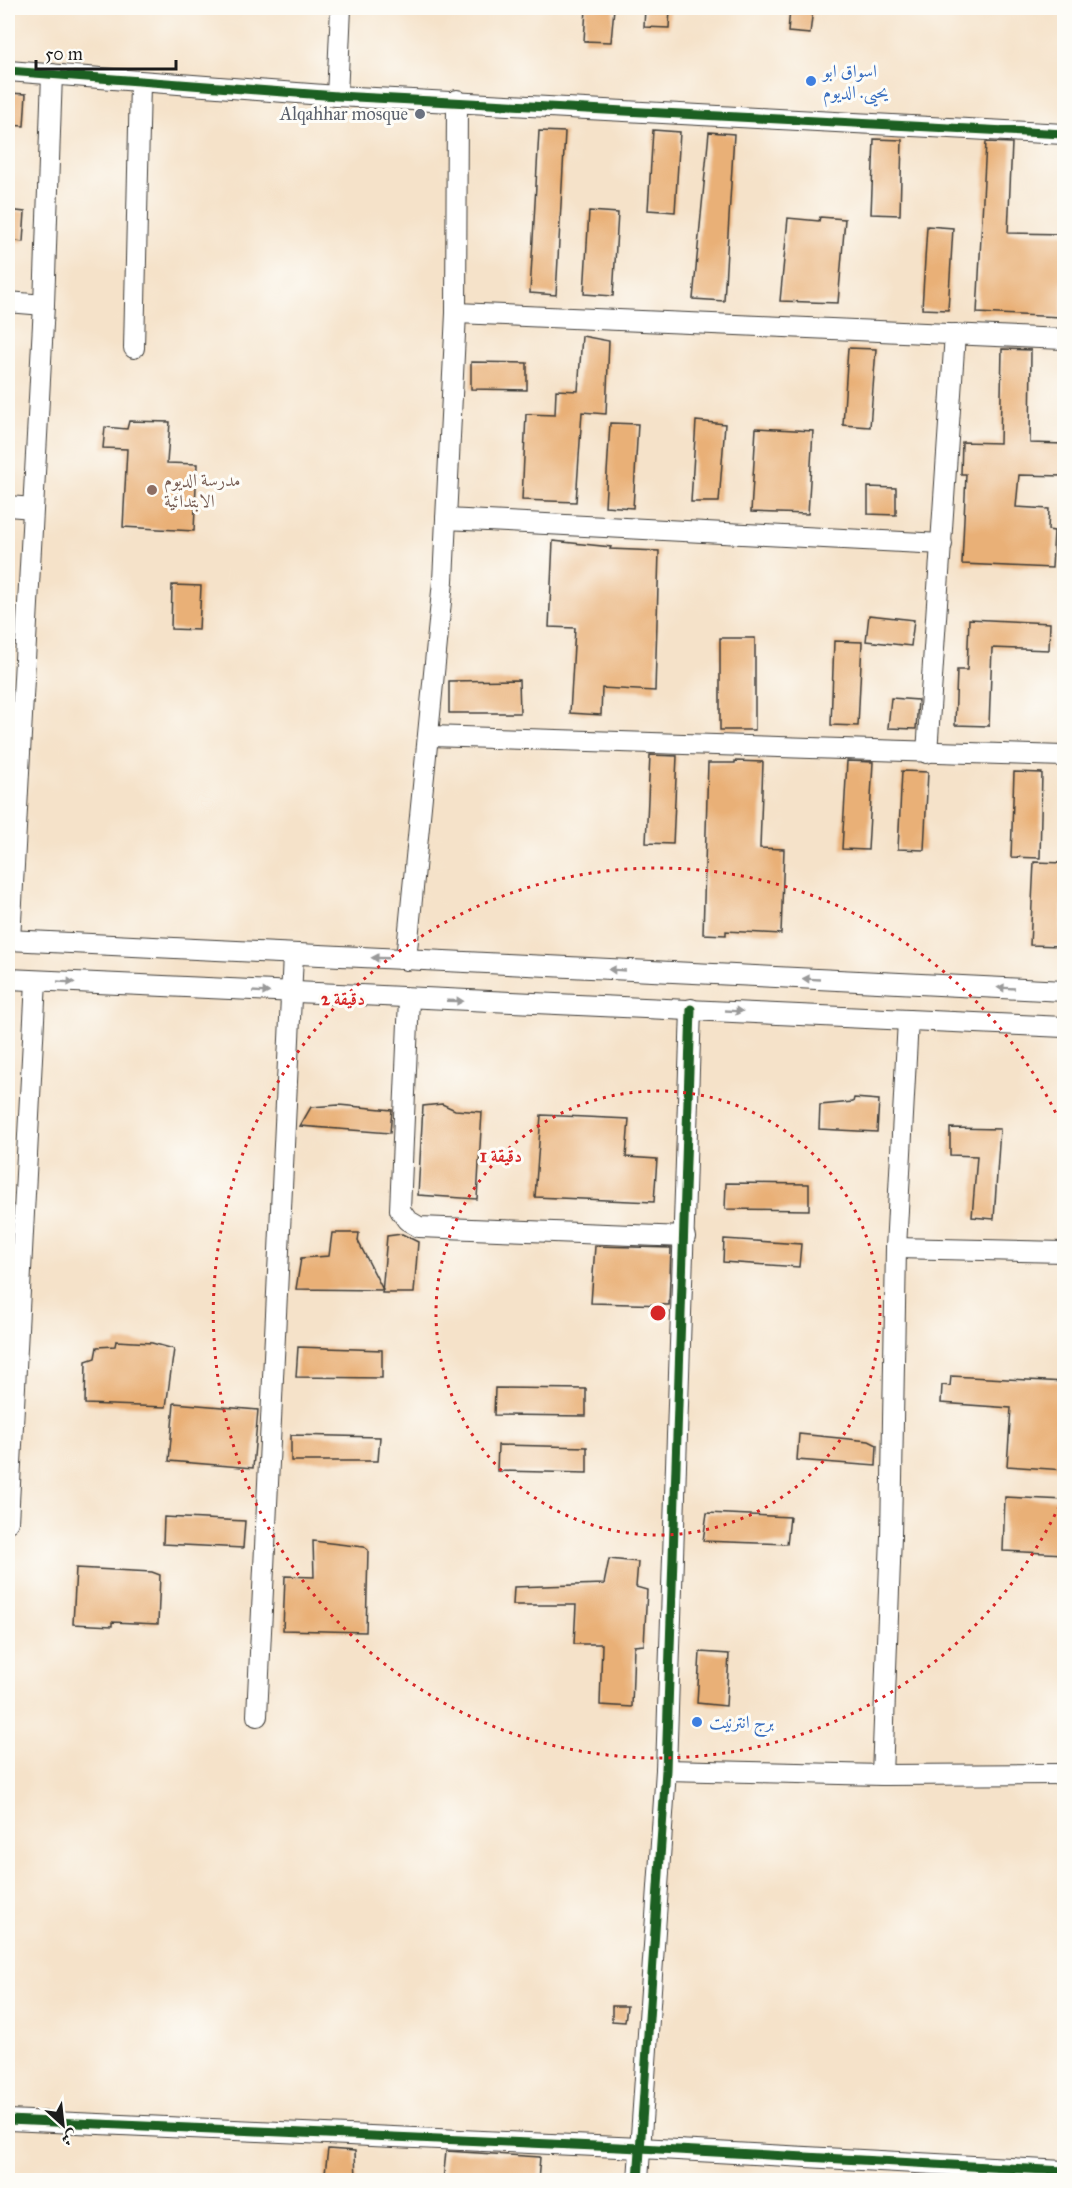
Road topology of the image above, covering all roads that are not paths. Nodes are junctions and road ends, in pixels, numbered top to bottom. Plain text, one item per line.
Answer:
1 (341, 8) edge
2 (8, 71) edge
3 (52, 74) junction
4 (140, 83) junction
5 (337, 96) junction
6 (457, 100) junction
7 (1065, 134) edge
8 (8, 302) edge
9 (44, 305) junction
10 (456, 313) junction
11 (955, 334) junction
12 (1065, 339) edge
13 (134, 348) dead end
14 (8, 506) edge
15 (33, 508) junction
16 (446, 519) junction
17 (942, 544) junction
18 (15, 714) edge
19 (430, 736) junction
20 (927, 753) junction
21 (1065, 756) edge
22 (9, 940) edge
23 (293, 955) junction
24 (406, 960) junction
25 (8, 979) edge
26 (36, 981) junction
27 (1065, 991) edge
28 (290, 993) junction
29 (409, 999) junction
30 (691, 1009) junction
31 (908, 1020) junction
32 (1065, 1027) edge
33 (685, 1237) junction
34 (896, 1248) junction
35 (1065, 1252) edge
36 (8, 1522) edge
37 (257, 1716) dead end
38 (666, 1770) junction
39 (1065, 1774) edge
40 (882, 1775) junction
41 (8, 2120) edge
42 (640, 2148) junction
43 (1065, 2171) edge
44 (638, 2181) edge

1 - 5 street
2 - 3 street
3 - 4 street
3 - 9 street
4 - 5 street
4 - 13 street
5 - 6 street
6 - 7 street
6 - 10 street
8 - 9 street
9 - 15 street
10 - 11 street
10 - 16 street
11 - 12 street
11 - 17 street
14 - 15 street
15 - 18 street
16 - 17 street
16 - 19 street
17 - 20 street
18 - 22 street
19 - 20 street
19 - 24 street
20 - 21 street
22 - 23 street
24 -> 23 street
23 - 28 street
27 -> 24 street
25 - 26 street
26 -> 28 street
26 - 36 street
28 - 29 street
28 - 37 street
29 -> 30 street
29 - 33 street
30 -> 31 street
30 - 33 street
31 - 32 street
31 - 34 street
33 - 38 street
34 - 35 street
34 - 40 street
38 - 40 street
38 - 42 street
39 - 40 street
41 - 42 street
42 - 43 street
42 - 44 street

